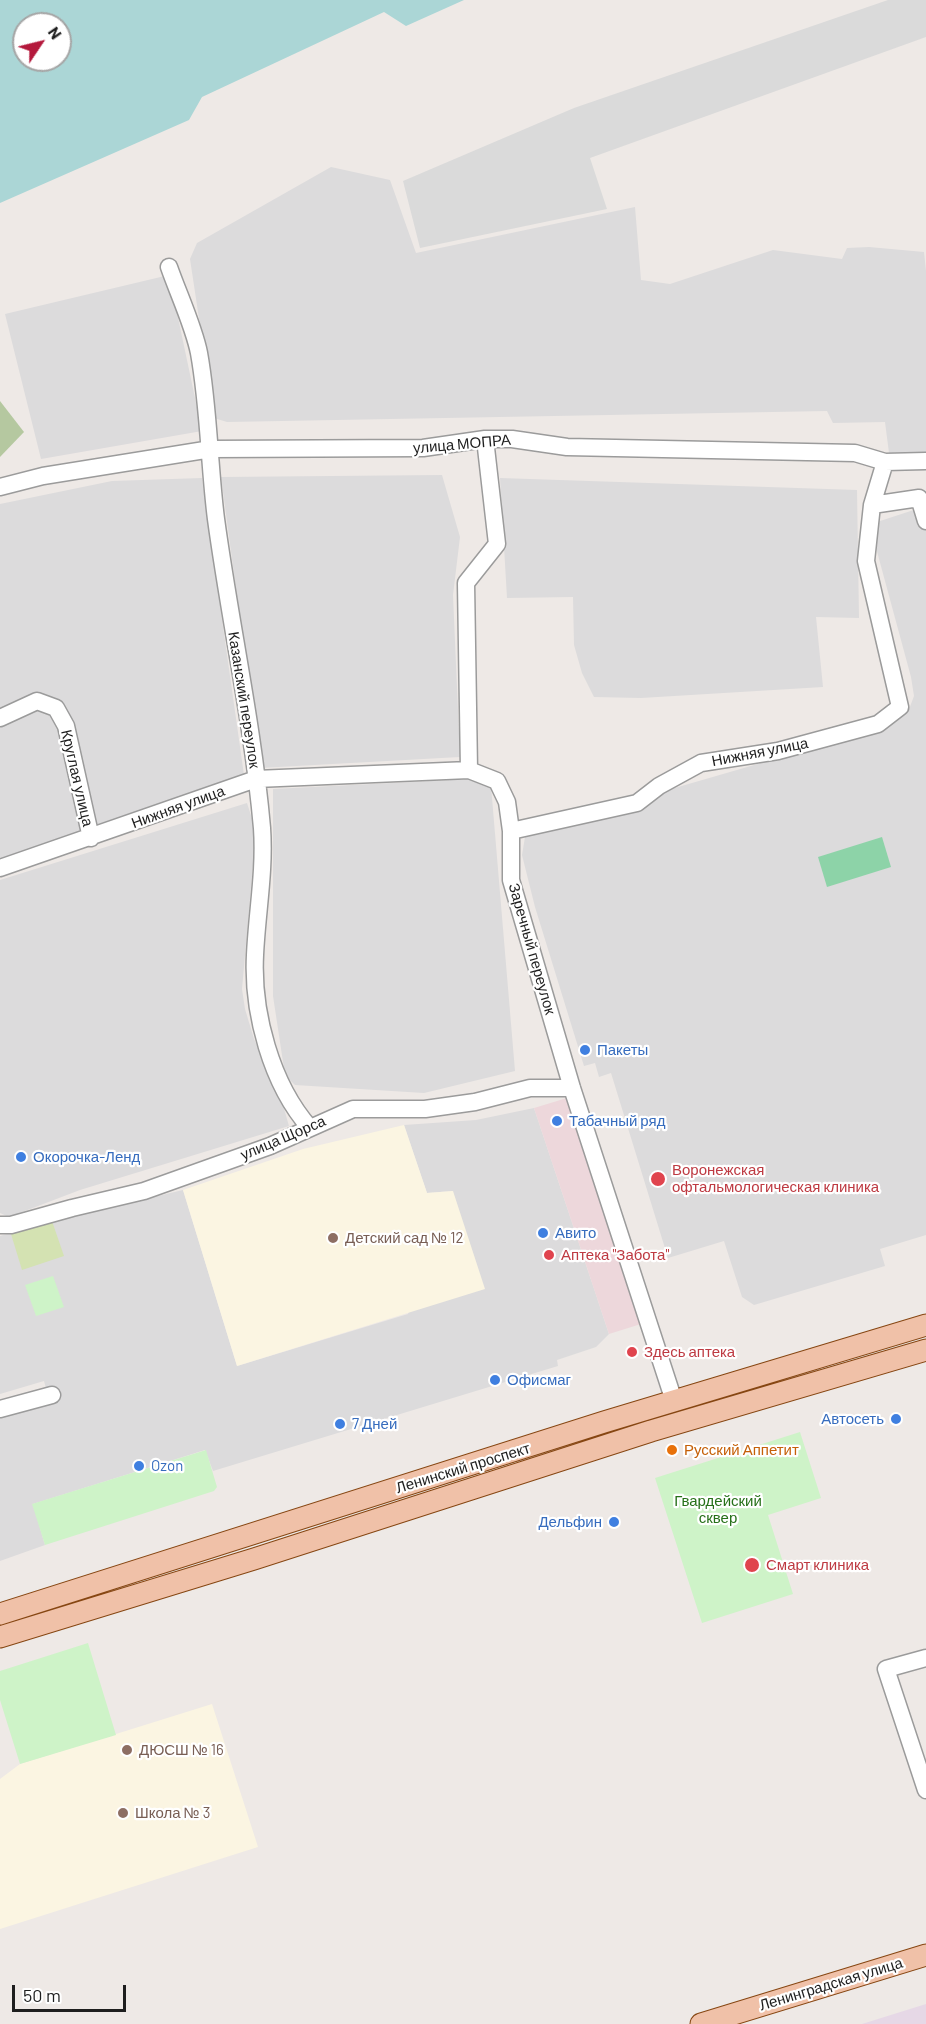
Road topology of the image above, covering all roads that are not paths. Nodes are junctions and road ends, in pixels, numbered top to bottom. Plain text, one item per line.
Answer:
1 (169, 267) dead end
2 (485, 439) junction
3 (211, 449) junction
4 (926, 461) edge
5 (885, 462) junction
6 (0, 487) edge
7 (872, 505) junction
8 (926, 521) edge
9 (0, 718) edge
10 (469, 770) junction
11 (256, 779) junction
12 (511, 831) junction
13 (91, 838) junction
14 (0, 868) edge
15 (572, 1088) junction
16 (310, 1128) junction
17 (0, 1225) edge
18 (926, 1325) edge
19 (926, 1350) edge
20 (52, 1395) dead end
21 (674, 1401) junction
22 (0, 1409) edge
23 (0, 1614) edge
24 (0, 1637) edge
25 (926, 1658) edge
26 (926, 1790) edge
27 (926, 1954) edge
28 (701, 2024) edge

1 - 3 street, Казанский переулок
2 - 3 street, улица МОПРА
2 - 5 street, улица МОПРА
2 - 10 street
3 - 6 street, улица МОПРА
3 - 11 street, Казанский переулок
4 - 5 street, улица МОПРА
5 - 7 street
7 - 8 street
7 - 12 street, Нижняя улица
9 - 13 street, Круглая улица
10 - 11 street, Нижняя улица
10 - 12 street, Заречный переулок
11 - 13 street, Нижняя улица
11 - 16 street, Казанский переулок
12 - 15 street, Заречный переулок
13 - 14 street, Нижняя улица
15 - 16 street, улица Щорса
15 - 21 street, Заречный переулок
16 - 17 street, улица Щорса
18 - 21 main road, Ленинский проспект
19 - 24 main road, Ленинский проспект
20 - 22 street
21 - 23 main road, Ленинский проспект
25 - 26 street
27 - 28 main road, Ленинградская улица

